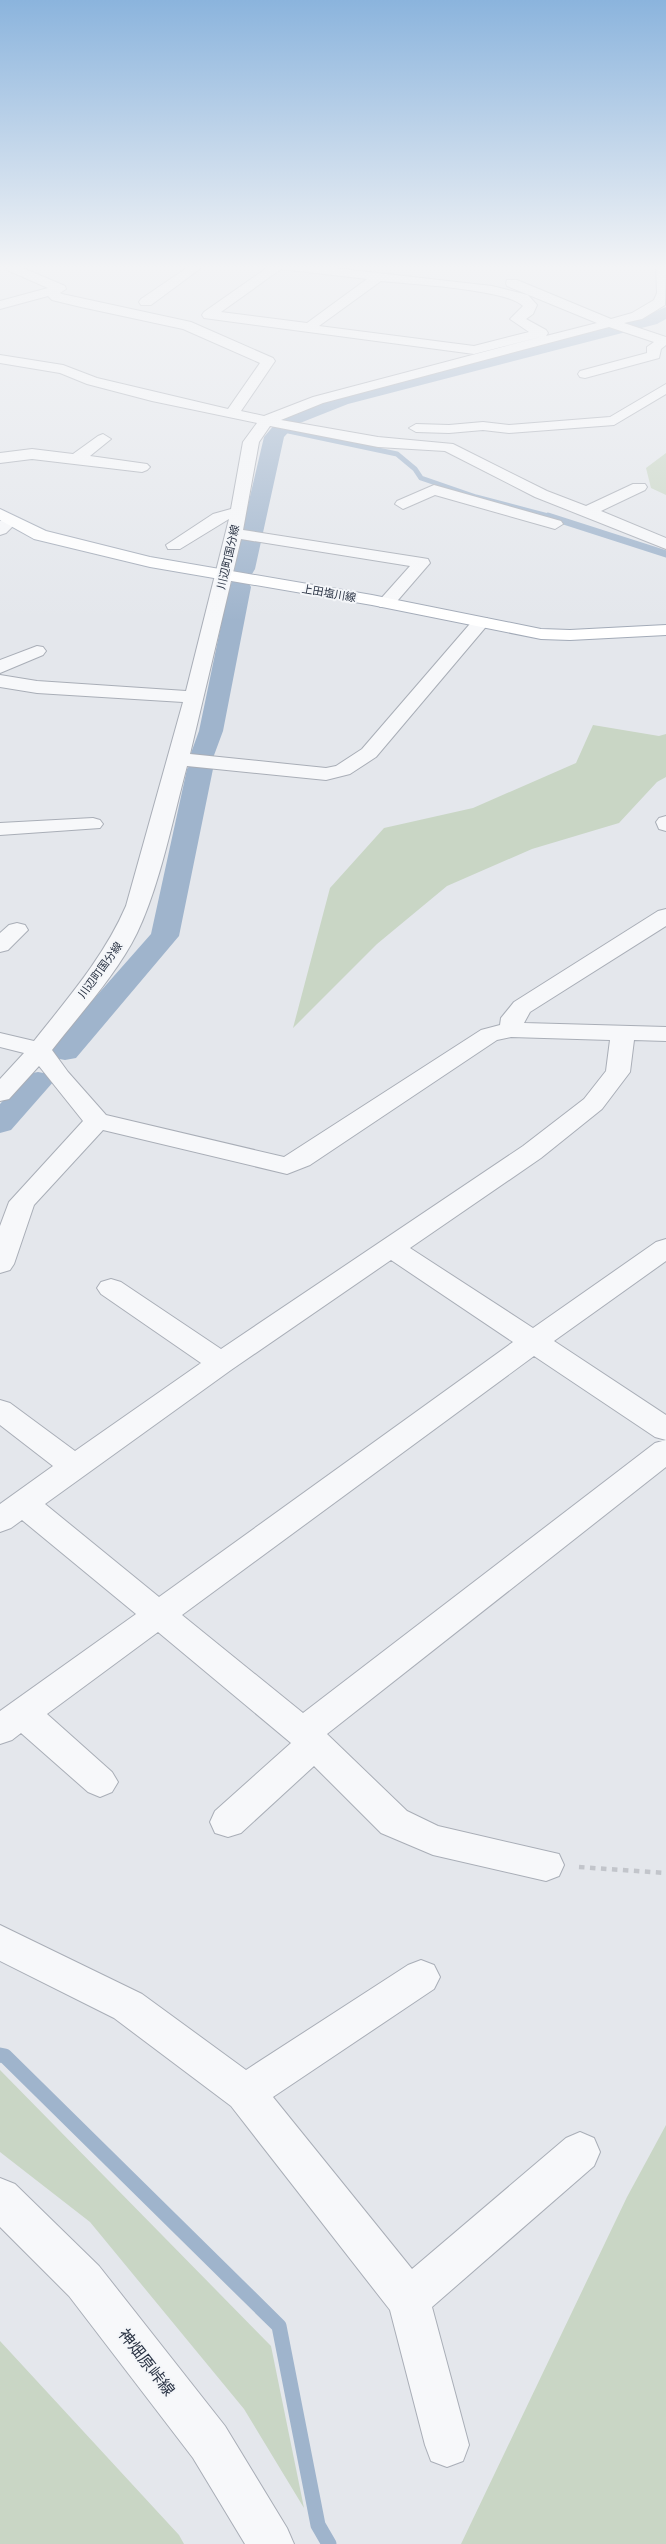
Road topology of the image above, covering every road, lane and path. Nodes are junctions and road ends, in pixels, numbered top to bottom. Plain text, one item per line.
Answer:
1 (104, 384) edge
2 (253, 384) edge
3 (381, 384) edge
4 (666, 388) edge
5 (232, 414) junction
6 (278, 423) junction
7 (360, 431) junction
8 (103, 439) dead end
9 (0, 458) edge
10 (76, 459) junction
11 (142, 467) dead end
12 (639, 487) dead end
13 (403, 504) dead end
14 (239, 512) junction
15 (543, 512) junction
16 (586, 512) junction
17 (4, 521) edge
18 (555, 524) dead end
19 (233, 533) junction
20 (666, 544) edge
21 (150, 562) junction
22 (224, 574) junction
23 (386, 603) junction
24 (481, 622) junction
25 (666, 630) edge
26 (37, 651) dead end
27 (0, 667) edge
28 (0, 681) edge
29 (194, 697) junction
30 (179, 758) junction
31 (93, 824) dead end
32 (0, 829) edge
33 (665, 918) edge
34 (17, 930) dead end
35 (0, 944) edge
36 (511, 1030) junction
37 (623, 1034) junction
38 (666, 1034) edge
39 (0, 1040) edge
40 (40, 1050) junction
41 (0, 1094) edge
42 (98, 1121) junction
43 (390, 1247) junction
44 (666, 1248) edge
45 (0, 1264) edge
46 (111, 1288) dead end
47 (533, 1342) junction
48 (221, 1363) junction
49 (1, 1411) edge
50 (666, 1429) edge
51 (666, 1451) edge
52 (75, 1467) junction
53 (12, 1512) edge
54 (158, 1612) junction
55 (11, 1721) edge
56 (309, 1738) junction
57 (100, 1782) dead end
58 (228, 1822) dead end
59 (546, 1865) joint
60 (666, 1873) edge
61 (0, 1942) edge
62 (421, 1977) dead end
63 (245, 2093) junction
64 (580, 2152) dead end
65 (0, 2198) edge
66 (409, 2299) junction
67 (447, 2445) dead end
68 (271, 2544) edge

1 - 5 street
2 - 5 street
3 - 6 street
4 - 7 street
5 - 6 street
6 - 7 street
6 - 14 street, 川辺町国分線
7 - 15 street
8 - 10 street
9 - 10 street
10 - 11 street
12 - 16 street
13 - 15 street
14 - 19 street, 川辺町国分線
14 - 21 street
15 - 16 street
15 - 18 street
16 - 20 street
17 - 21 main road, 上田塩川線
19 - 22 street, 川辺町国分線
19 - 23 street
21 - 22 main road, 上田塩川線
22 - 23 main road, 上田塩川線
22 - 29 street, 川辺町国分線
23 - 24 main road, 上田塩川線
24 - 25 main road, 上田塩川線
24 - 30 street
26 - 27 street
28 - 29 street
29 - 30 street, 川辺町国分線
30 - 40 street, 川辺町国分線
31 - 32 street
33 - 36 street
34 - 35 street
36 - 37 street
36 - 42 street
37 - 38 street
37 - 43 street
39 - 40 street
40 - 41 street, 川辺町国分線
40 - 42 street
42 - 45 street
43 - 47 street
43 - 48 street
44 - 47 street
46 - 48 street
47 - 50 street
47 - 54 street
48 - 52 street
49 - 52 street
51 - 56 street
52 - 53 street
53 - 54 street
54 - 55 street
54 - 56 street
55 - 57 street
56 - 58 street
56 - 59 street
59 - 60 path
61 - 63 street
62 - 63 street
63 - 66 street
64 - 66 street
65 - 68 street, 神畑原峠線
66 - 67 street

